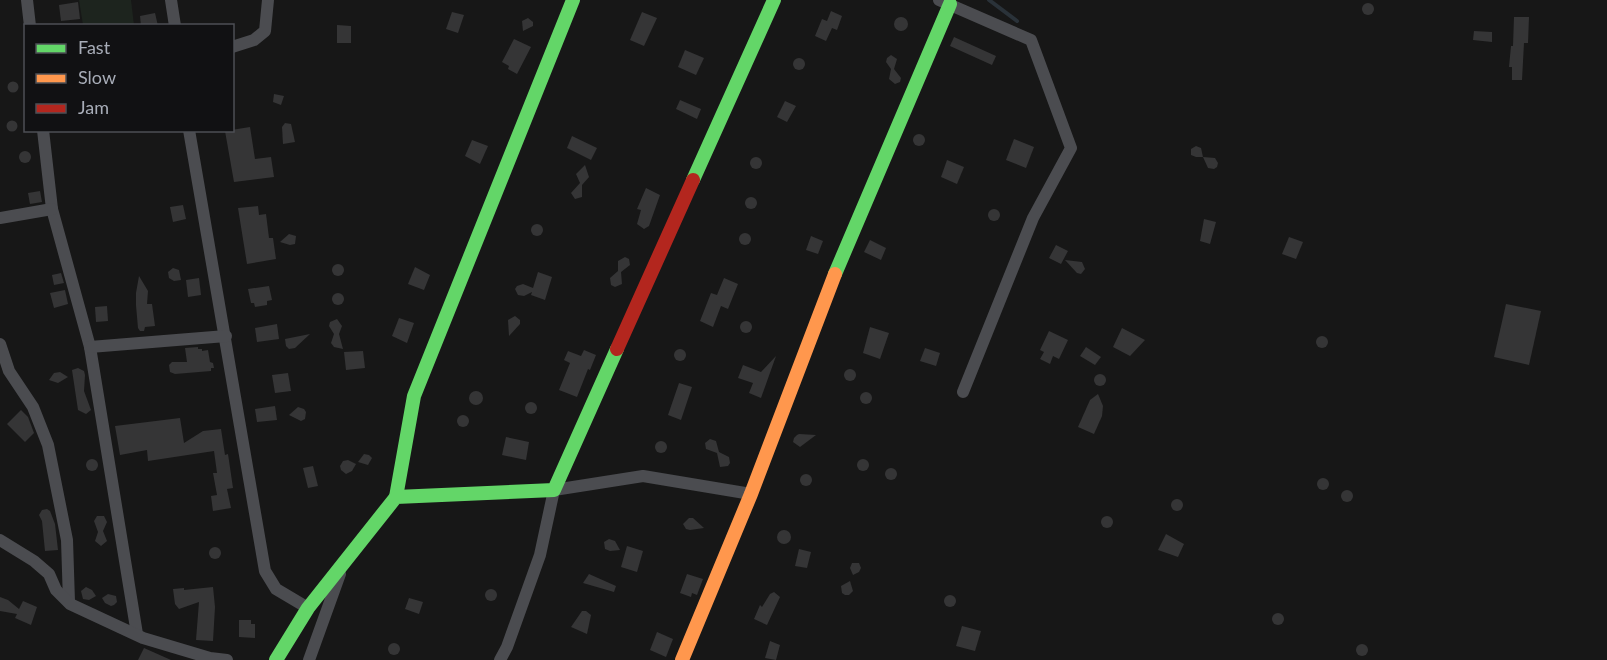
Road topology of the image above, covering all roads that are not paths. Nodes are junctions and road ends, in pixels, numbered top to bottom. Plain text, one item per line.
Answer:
1 (27, 0) edge
2 (171, 0) edge
3 (268, 0) edge
4 (573, 0) edge
5 (774, 0) edge
6 (944, 2) edge
7 (30, 24) edge
8 (175, 24) edge
9 (234, 46) edge
10 (43, 132) edge
11 (189, 132) edge
12 (52, 209) junction
13 (0, 218) edge
14 (225, 336) junction
15 (0, 344) edge
16 (90, 347) junction
17 (963, 392) dead end
18 (554, 490) junction
19 (751, 494) junction
20 (396, 497) junction
21 (0, 540) edge
22 (344, 562) junction
23 (69, 602) junction
24 (308, 608) junction
25 (137, 634) junction
26 (210, 659) edge
27 (227, 660) edge
28 (276, 660) edge
29 (309, 660) edge
30 (500, 660) edge
31 (682, 660) edge

1 - 7 street
2 - 8 street
3 - 9 street
4 - 20 street
5 - 18 street
6 - 17 street
6 - 19 street
10 - 12 street
11 - 14 street
12 - 13 street
12 - 16 street
14 - 16 street
14 - 24 street
15 - 23 street
16 - 25 street
18 - 19 street
18 - 20 street
18 - 30 street
19 - 31 street
20 - 22 street
21 - 23 street
22 - 24 street
22 - 29 street
23 - 25 street
24 - 28 street
25 - 26 street
26 - 27 street

